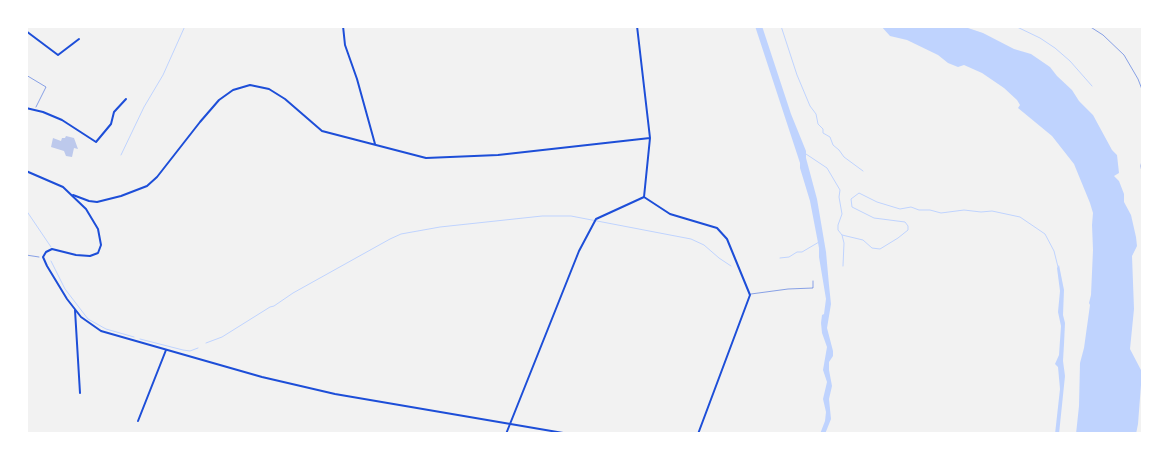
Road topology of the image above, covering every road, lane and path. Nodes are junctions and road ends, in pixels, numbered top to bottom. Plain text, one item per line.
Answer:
1 (637, 26) edge
2 (1089, 26) edge
3 (341, 27) edge
4 (26, 31) edge
5 (79, 38) dead end
6 (26, 75) edge
7 (1143, 92) edge
8 (126, 99) dead end
9 (26, 108) edge
10 (34, 109) junction
11 (650, 138) junction
12 (376, 145) junction
13 (1143, 154) edge
14 (26, 171) edge
15 (1143, 180) edge
16 (73, 195) junction
17 (644, 197) junction
18 (26, 255) edge
19 (44, 257) junction
20 (813, 281) dead end
21 (750, 295) junction
22 (75, 310) junction
23 (166, 350) junction
24 (80, 393) dead end
25 (138, 421) dead end
26 (510, 424) junction
27 (506, 434) edge
28 (569, 434) edge
29 (698, 434) edge

1 - 11 street
2 - 7 path
3 - 12 street
4 - 5 street
6 - 10 path
8 - 10 street
9 - 10 street
11 - 12 street
11 - 17 street
12 - 16 street
13 - 15 path
14 - 16 street
16 - 19 street
17 - 21 street
17 - 26 street
18 - 19 path
19 - 22 street
20 - 21 lane
21 - 29 street
22 - 23 street
22 - 24 street
23 - 25 street
23 - 26 street
26 - 27 street
26 - 28 street

